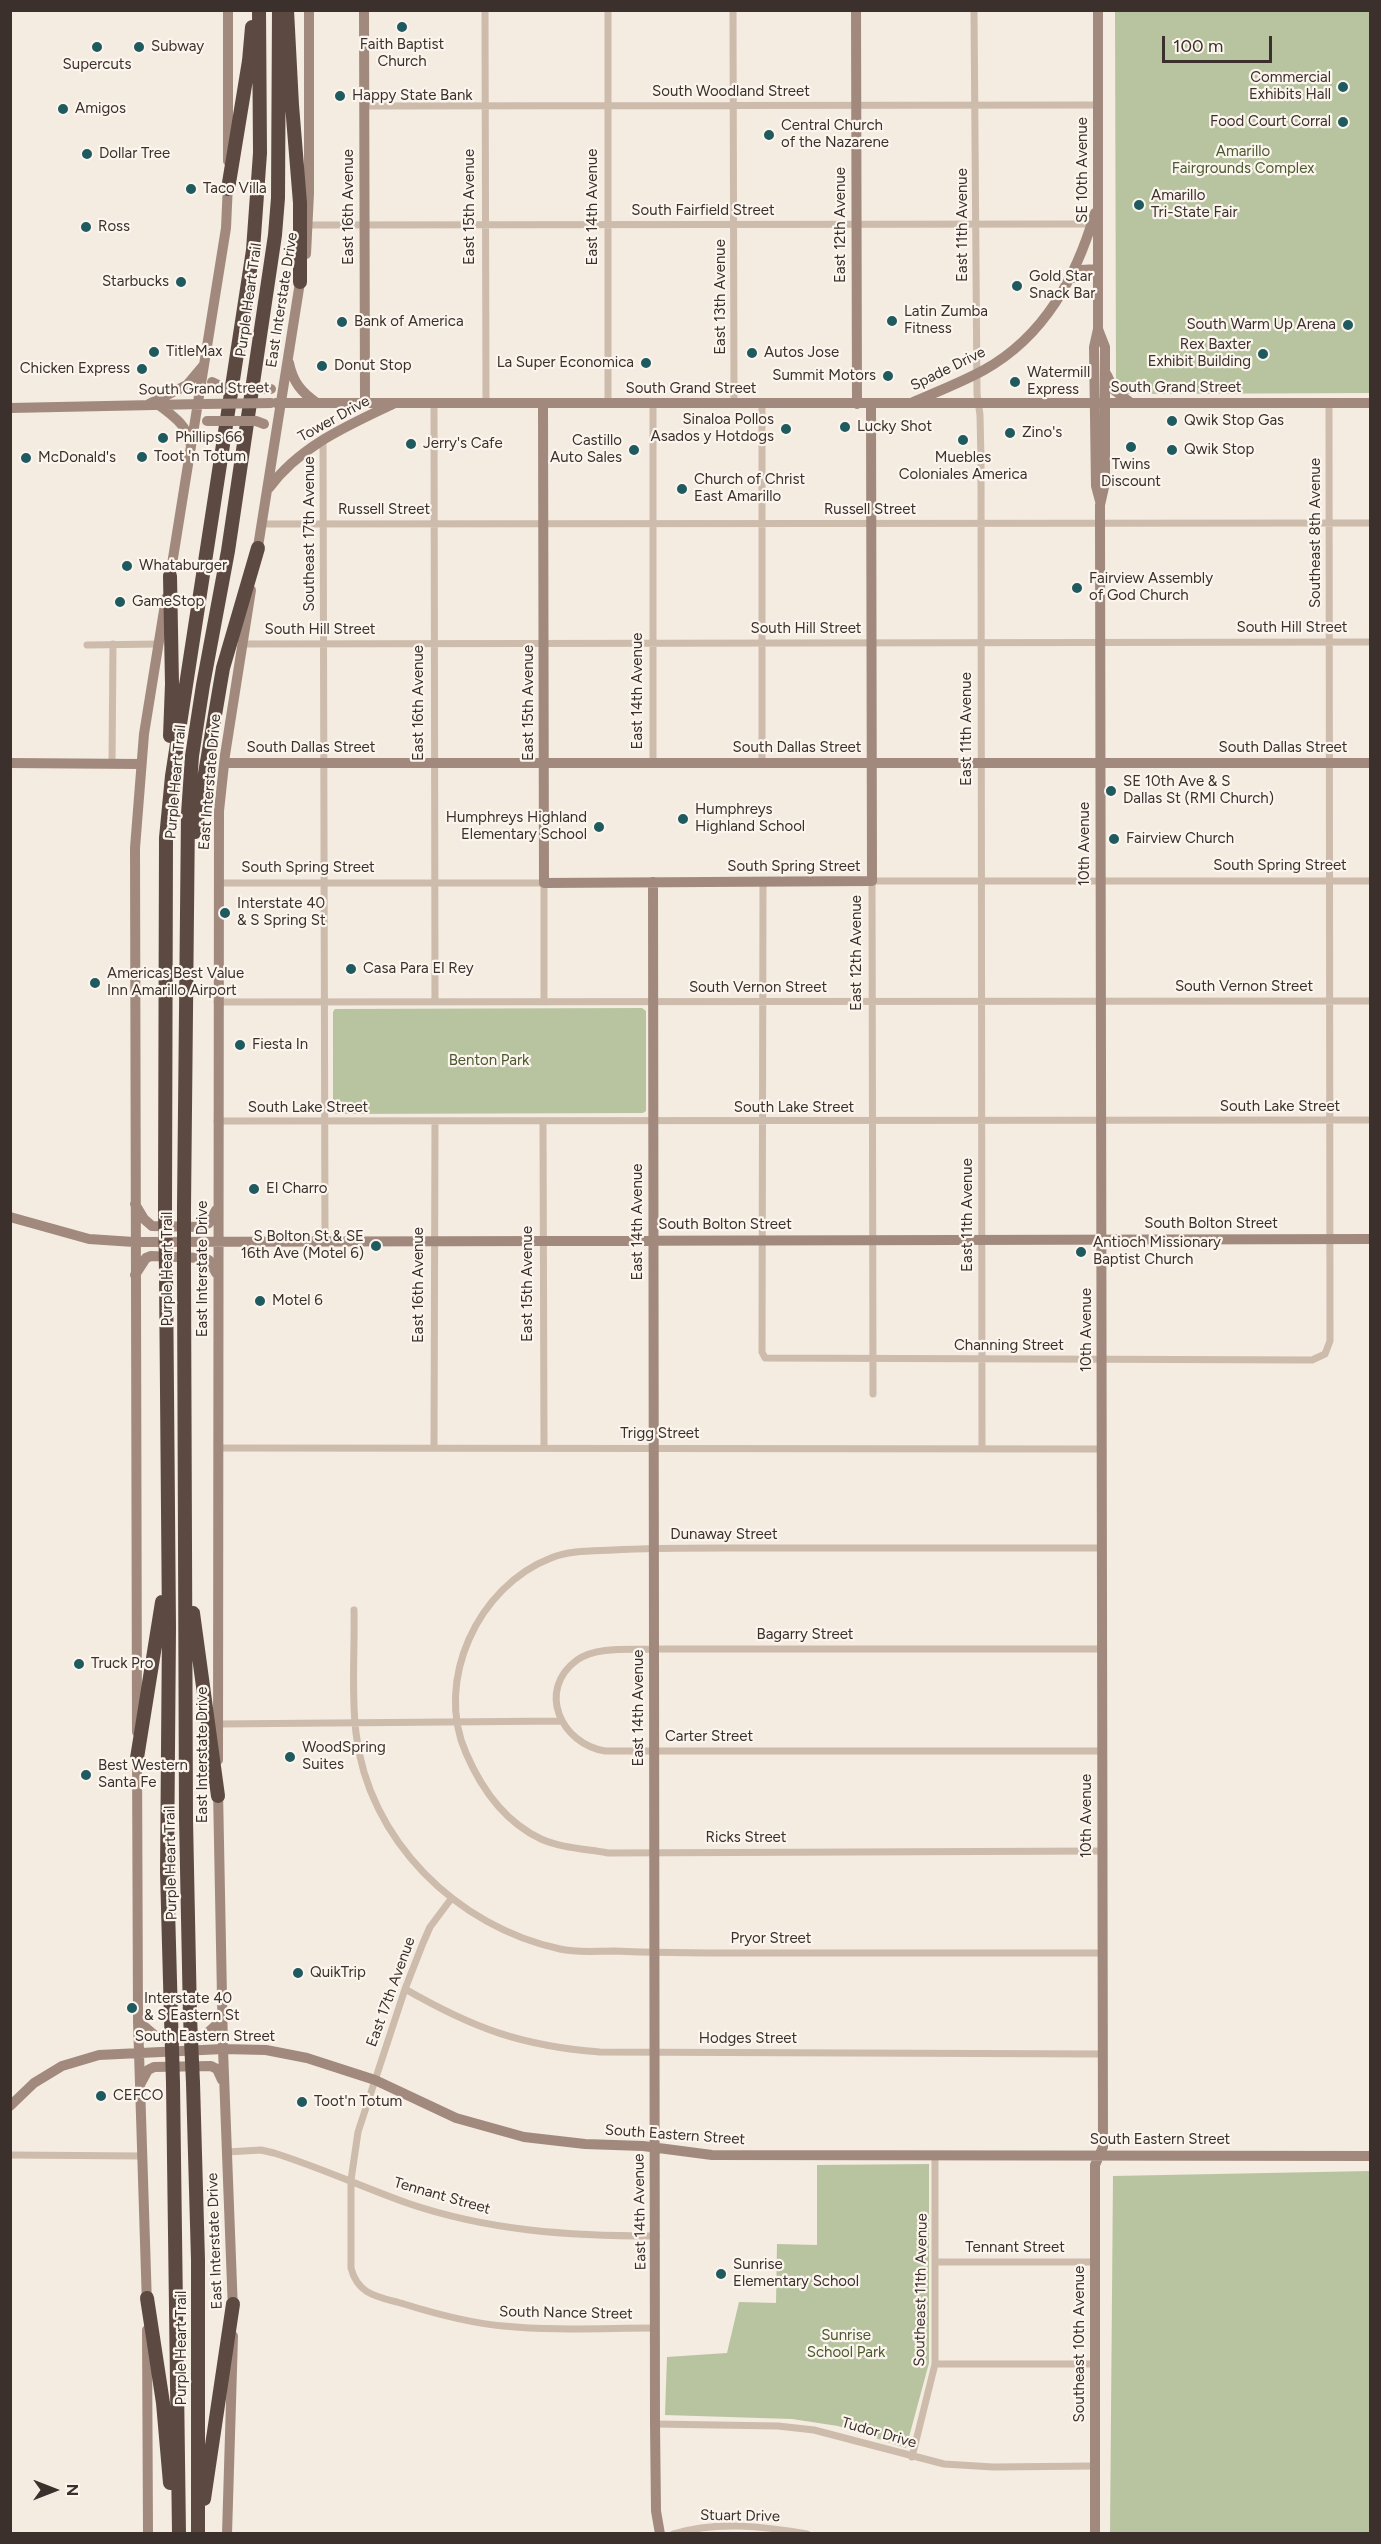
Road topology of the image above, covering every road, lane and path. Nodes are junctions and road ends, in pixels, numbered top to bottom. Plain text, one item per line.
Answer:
1 (228, 10) edge
2 (254, 10) edge
3 (259, 10) edge
4 (279, 10) edge
5 (288, 10) edge
6 (309, 10) edge
7 (364, 10) edge
8 (485, 10) edge
9 (608, 10) edge
10 (733, 10) edge
11 (856, 10) edge
12 (974, 10) edge
13 (1098, 10) edge
14 (608, 105) junction
15 (734, 105) junction
16 (856, 105) junction
17 (975, 105) junction
18 (1098, 105) junction
19 (364, 106) junction
20 (485, 106) junction
21 (228, 189) junction
22 (1098, 201) joint
23 (856, 224) junction
24 (1095, 224) junction
25 (308, 225) junction
26 (364, 225) junction
27 (486, 225) junction
28 (608, 225) junction
29 (734, 225) junction
30 (976, 225) junction
31 (1098, 269) junction
32 (1070, 280) junction
33 (300, 282) junction
34 (1098, 329) junction
35 (288, 357) junction
36 (204, 366) junction
37 (1105, 366) junction
38 (977, 374) junction
39 (285, 379) junction
40 (276, 403) junction
41 (317, 403) junction
42 (365, 403) junction
43 (395, 403) junction
44 (434, 403) junction
45 (1100, 403) junction
46 (1132, 403) junction
47 (1329, 403) junction
48 (1371, 403) edge
49 (201, 404) junction
50 (486, 404) junction
51 (543, 404) junction
52 (608, 404) junction
53 (653, 404) junction
54 (734, 404) junction
55 (762, 404) junction
56 (857, 404) junction
57 (871, 404) junction
58 (909, 404) junction
59 (978, 404) junction
60 (148, 405) junction
61 (159, 405) junction
62 (10, 408) edge
63 (193, 429) junction
64 (323, 439) junction
65 (274, 443) junction
66 (190, 449) junction
67 (267, 491) junction
68 (324, 523) junction
69 (543, 523) junction
70 (981, 523) junction
71 (1100, 523) junction
72 (1329, 523) junction
73 (1371, 523) edge
74 (261, 524) junction
75 (435, 524) junction
76 (653, 524) junction
77 (762, 524) junction
78 (872, 524) junction
79 (258, 548) junction
80 (170, 576) junction
81 (434, 642) junction
82 (544, 642) junction
83 (653, 642) junction
84 (1101, 642) junction
85 (1329, 642) junction
86 (1371, 642) edge
87 (324, 643) junction
88 (762, 643) junction
89 (872, 643) junction
90 (981, 643) junction
91 (159, 644) junction
92 (242, 644) junction
93 (87, 645) dead end
94 (113, 645) junction
95 (653, 762) junction
96 (762, 762) junction
97 (981, 762) junction
98 (1101, 762) junction
99 (10, 763) edge
100 (224, 763) junction
101 (325, 763) junction
102 (434, 763) junction
103 (543, 763) junction
104 (871, 763) junction
105 (1329, 763) junction
106 (1371, 763) edge
107 (112, 764) junction
108 (141, 764) junction
109 (170, 799) junction
110 (872, 881) junction
111 (981, 881) junction
112 (1100, 881) junction
113 (1329, 881) junction
114 (1371, 881) edge
115 (434, 882) junction
116 (653, 882) junction
117 (763, 882) junction
118 (218, 883) junction
119 (325, 883) junction
120 (544, 883) junction
121 (186, 903) junction
122 (1101, 1000) junction
123 (762, 1001) junction
124 (872, 1001) junction
125 (1330, 1001) junction
126 (1371, 1001) edge
127 (218, 1002) junction
128 (325, 1002) junction
129 (435, 1002) junction
130 (544, 1002) junction
131 (653, 1002) junction
132 (981, 1002) junction
133 (982, 1120) junction
134 (1101, 1120) junction
135 (1329, 1120) junction
136 (1371, 1120) edge
137 (217, 1121) junction
138 (543, 1121) junction
139 (653, 1121) junction
140 (762, 1121) junction
141 (872, 1121) junction
142 (325, 1122) junction
143 (435, 1122) junction
144 (135, 1204) junction
145 (218, 1206) junction
146 (10, 1217) edge
147 (1330, 1239) junction
148 (1371, 1239) edge
149 (543, 1240) junction
150 (653, 1240) junction
151 (762, 1240) junction
152 (872, 1240) junction
153 (981, 1240) junction
154 (1101, 1240) junction
155 (325, 1241) junction
156 (434, 1241) junction
157 (134, 1242) junction
158 (218, 1242) junction
159 (135, 1276) junction
160 (218, 1276) junction
161 (1324, 1354) joint
162 (873, 1359) junction
163 (982, 1360) junction
164 (1102, 1360) junction
165 (873, 1395) dead end
166 (544, 1447) junction
167 (218, 1448) junction
168 (434, 1448) junction
169 (653, 1448) junction
170 (982, 1448) junction
171 (1102, 1449) junction
172 (654, 1548) junction
173 (1102, 1548) junction
174 (168, 1568) junction
175 (185, 1578) junction
176 (354, 1610) dead end
177 (654, 1649) junction
178 (1102, 1649) junction
179 (561, 1721) junction
180 (457, 1722) junction
181 (355, 1723) junction
182 (218, 1724) junction
183 (654, 1751) junction
184 (1102, 1751) junction
185 (137, 1758) junction
186 (218, 1796) junction
187 (654, 1851) junction
188 (1102, 1851) junction
189 (452, 1899) junction
190 (654, 1953) junction
191 (1102, 1953) junction
192 (405, 1989) junction
193 (223, 2019) junction
194 (138, 2021) junction
195 (223, 2049) junction
196 (140, 2052) junction
197 (654, 2052) junction
198 (1102, 2054) junction
199 (375, 2080) junction
200 (141, 2083) junction
201 (225, 2088) junction
202 (10, 2106) edge
203 (654, 2147) junction
204 (227, 2152) junction
205 (10, 2155) edge
206 (1099, 2155) junction
207 (143, 2156) junction
208 (1371, 2156) edge
209 (935, 2157) junction
210 (351, 2180) junction
211 (656, 2236) junction
212 (936, 2262) junction
213 (1095, 2262) junction
214 (373, 2295) joint
215 (147, 2298) junction
216 (233, 2304) junction
217 (655, 2328) junction
218 (935, 2364) junction
219 (1095, 2364) junction
220 (655, 2424) junction
221 (912, 2457) junction
222 (1095, 2466) junction
223 (198, 2518) junction
224 (148, 2534) edge
225 (177, 2534) edge
226 (198, 2534) edge
227 (228, 2534) edge
228 (660, 2534) edge
229 (673, 2534) edge
230 (807, 2534) edge
231 (1095, 2534) edge

1 - 21 main road
2 - 21 highway
3 - 109 highway, Purple Heart Trail
4 - 121 highway, Purple Heart Trail
5 - 33 highway
6 - 25 main road, East Interstate Drive
7 - 19 main road, East 16th Avenue
8 - 20 street, East 15th Avenue
9 - 14 street, East 14th Avenue
10 - 15 street, East 13th Avenue
11 - 16 main road, East 12th Avenue
12 - 17 street, East 11th Avenue
13 - 18 main road, SE 10th Avenue
14 - 15 street, South Woodland Street
14 - 20 street, South Woodland Street
14 - 28 street, East 14th Avenue
15 - 16 street, South Woodland Street
15 - 29 street, East 13th Avenue
16 - 17 street, South Woodland Street
16 - 23 main road, East 12th Avenue
17 - 18 street, South Woodland Street
17 - 30 street, East 11th Avenue
18 - 22 main road, SE 10th Avenue
19 - 20 street, South Woodland Street
19 - 26 main road, East 16th Avenue
20 - 27 street, East 15th Avenue
21 - 36 main road
22 - 24 main road, Spade Drive
23 - 29 street, South Fairfield Street
23 - 30 street, South Fairfield Street
23 - 56 main road, East 12th Avenue
24 - 30 street, South Fairfield Street
24 - 31 main road, SE 10th Avenue
24 - 32 main road, Spade Drive
25 - 26 street, South Fairfield Street
25 - 33 main road, East Interstate Drive
26 - 27 street, South Fairfield Street
26 - 42 main road, East 16th Avenue
27 - 28 street, South Fairfield Street
27 - 50 street, East 15th Avenue
28 - 29 street, South Fairfield Street
28 - 52 street, East 14th Avenue
29 - 54 street, East 13th Avenue
30 - 38 street, East 11th Avenue
31 - 32 main road
31 - 34 main road, SE 10th Avenue
32 - 38 main road, Spade Drive
33 - 35 main road, East Interstate Drive
34 - 37 main road, 10th Avenue
34 - 45 main road, 10th Avenue
35 - 39 main road, East Interstate Drive
35 - 41 main road
36 - 39 main road, bridge
36 - 49 main road
36 - 60 main road
37 - 45 main road, 10th Avenue
37 - 46 main road
38 - 58 main road, Spade Drive
38 - 59 street, East 11th Avenue
39 - 40 main road, East Interstate Drive
40 - 41 main road, South Grand Street
40 - 49 main road, South Grand Street, bridge
40 - 65 main road, East Interstate Drive
41 - 42 main road, South Grand Street
42 - 43 main road, South Grand Street
43 - 44 main road, South Grand Street
43 - 64 main road, Tower Drive
44 - 50 main road, South Grand Street
44 - 75 street, East 16th Avenue
45 - 46 main road, South Grand Street
45 - 59 main road, South Grand Street
45 - 71 main road, 10th Avenue
46 - 47 main road, South Grand Street
47 - 48 main road, South Grand Street
47 - 72 street, Southeast 8th Avenue
49 - 61 main road, South Grand Street
49 - 63 main road
50 - 51 main road, South Grand Street
51 - 52 main road, South Grand Street
51 - 69 main road, East 15th Avenue
52 - 53 main road, South Grand Street
53 - 54 main road, South Grand Street
53 - 76 street, East 14th Avenue
54 - 55 main road, South Grand Street
55 - 56 main road, South Grand Street
55 - 77 street
56 - 57 main road, South Grand Street
57 - 58 main road, South Grand Street
57 - 78 main road, East 12th Avenue
58 - 59 main road, South Grand Street
59 - 70 street, East 11th Avenue
60 - 61 main road, South Grand Street
60 - 62 main road, South Grand Street
61 - 66 main road
63 - 65 main road, bridge
63 - 66 main road
64 - 67 main road, Tower Drive
64 - 68 street, Southeast 17th Avenue
65 - 67 main road, East Interstate Drive
66 - 80 main road
67 - 74 main road, East Interstate Drive
68 - 74 street, Russell Street
68 - 75 street, Russell Street
68 - 87 street, Southeast 17th Avenue
69 - 75 street, Russell Street
69 - 76 street, Russell Street
69 - 82 main road, East 15th Avenue
70 - 71 street, Russell Street
70 - 78 street, Russell Street
70 - 90 street, East 11th Avenue
71 - 72 street, Russell Street
71 - 84 main road, 10th Avenue
72 - 73 street, Russell Street
72 - 85 street, Southeast 8th Avenue
74 - 79 main road, East Interstate Drive
75 - 81 street, East 16th Avenue
76 - 77 street, Russell Street
76 - 83 street, East 14th Avenue
77 - 78 street, Russell Street
77 - 88 street
78 - 89 main road, East 12th Avenue
79 - 92 main road, East Interstate Drive
79 - 121 highway
80 - 91 main road
80 - 109 highway
81 - 82 street, South Hill Street
81 - 87 street, South Hill Street
81 - 102 street, East 16th Avenue
82 - 83 street, South Hill Street
82 - 103 main road, East 15th Avenue
83 - 88 street, South Hill Street
83 - 95 street, East 14th Avenue
84 - 85 street, South Hill Street
84 - 90 street, South Hill Street
84 - 98 main road, 10th Avenue
85 - 86 street, South Hill Street
85 - 105 street, Southeast 8th Avenue
87 - 92 street, South Hill Street
87 - 101 street, Southeast 17th Avenue
88 - 89 street, South Hill Street
88 - 96 street
89 - 90 street, South Hill Street
89 - 104 main road, East 12th Avenue
90 - 97 street, East 11th Avenue
91 - 94 street
91 - 108 main road
92 - 100 main road, East Interstate Drive
93 - 94 street
94 - 107 street
95 - 96 main road, South Dallas Street
95 - 103 main road, South Dallas Street
96 - 104 main road, South Dallas Street
97 - 98 main road, South Dallas Street
97 - 104 main road, South Dallas Street
97 - 111 street, East 11th Avenue
98 - 105 main road, South Dallas Street
98 - 112 main road, 10th Avenue
99 - 107 main road
100 - 101 main road, South Dallas Street
100 - 118 main road, East Interstate Drive
101 - 102 main road, South Dallas Street
101 - 119 street, Southeast 17th Avenue
102 - 103 main road, South Dallas Street
102 - 115 street, East 16th Avenue
103 - 120 main road, East 15th Avenue
104 - 110 main road, East 12th Avenue
105 - 106 main road, South Dallas Street
105 - 113 street, Southeast 8th Avenue
107 - 108 main road
108 - 144 main road
109 - 174 highway, Purple Heart Trail, bridge
110 - 111 street, South Spring Street
110 - 117 main road, South Spring Street
110 - 124 street, East 12th Avenue
111 - 112 street, South Spring Street
111 - 132 street, East 11th Avenue
112 - 113 street, South Spring Street
112 - 122 main road, 10th Avenue
113 - 114 street, South Spring Street
113 - 125 street, Southeast 8th Avenue
115 - 119 street, South Spring Street
115 - 120 street, South Spring Street
115 - 129 street, East 16th Avenue
116 - 117 main road, South Spring Street
116 - 120 main road, South Spring Street
116 - 131 main road, East 14th Avenue
117 - 123 street
118 - 119 street, South Spring Street
118 - 127 main road, East Interstate Drive
119 - 128 street, Southeast 17th Avenue
120 - 130 street, East 15th Avenue
121 - 175 highway, Purple Heart Trail, bridge
122 - 125 street, South Vernon Street
122 - 132 street, South Vernon Street
122 - 134 main road, 10th Avenue
123 - 124 street, South Vernon Street
123 - 131 street, South Vernon Street
123 - 140 street
124 - 132 street, South Vernon Street
124 - 141 street, East 12th Avenue
125 - 126 street, South Vernon Street
125 - 135 street, Southeast 8th Avenue
127 - 128 street, South Vernon Street
127 - 137 main road, East Interstate Drive
128 - 129 street, South Vernon Street
128 - 142 street, Southeast 17th Avenue
129 - 130 street, South Vernon Street
130 - 131 street, South Vernon Street
131 - 139 main road, East 14th Avenue
132 - 133 street, East 11th Avenue
133 - 134 street, South Lake Street
133 - 141 street, South Lake Street
133 - 153 street, East 11th Avenue
134 - 135 street, South Lake Street
134 - 154 main road, 10th Avenue
135 - 136 street, South Lake Street
135 - 147 street, Southeast 8th Avenue
137 - 142 street, South Lake Street
137 - 145 main road, East Interstate Drive
138 - 139 street, South Lake Street
138 - 143 street, South Lake Street
138 - 149 street, East 15th Avenue
139 - 140 street, South Lake Street
139 - 150 main road, East 14th Avenue
140 - 141 street, South Lake Street
140 - 151 street
141 - 152 street, East 12th Avenue
142 - 143 street, South Lake Street
142 - 155 street, Southeast 17th Avenue
143 - 156 street, East 16th Avenue
144 - 145 main road
144 - 157 main road
145 - 158 main road, East Interstate Drive
146 - 157 main road, South Bolton Street
147 - 148 main road, South Bolton Street
147 - 154 main road, South Bolton Street
147 - 161 street, Southeast 8th Avenue
149 - 150 main road, South Bolton Street
149 - 156 main road, South Bolton Street
149 - 166 street, East 15th Avenue
150 - 151 main road, South Bolton Street
150 - 169 main road, East 14th Avenue
151 - 152 main road, South Bolton Street
151 - 162 street, Channing Street
152 - 153 main road, South Bolton Street
152 - 162 street, East 12th Avenue
153 - 154 main road, South Bolton Street
153 - 163 street, East 11th Avenue
154 - 164 main road, 10th Avenue
155 - 156 main road, South Bolton Street
155 - 158 main road, South Bolton Street
156 - 168 street, East 16th Avenue
157 - 158 main road, South Bolton Street
157 - 159 main road
158 - 160 main road, East Interstate Drive
159 - 160 main road
159 - 185 main road
160 - 167 main road, East Interstate Drive
161 - 164 street, Channing Street
162 - 163 street, Channing Street
162 - 165 street, East 12th Avenue
163 - 164 street, Channing Street
163 - 170 street, East 11th Avenue
164 - 171 main road, 10th Avenue
166 - 168 street, Trigg Street
166 - 169 street, Trigg Street
167 - 168 street, Trigg Street
167 - 182 main road, East Interstate Drive
169 - 170 street, Trigg Street
169 - 172 main road, East 14th Avenue
170 - 171 street, Trigg Street
171 - 173 main road, 10th Avenue
172 - 173 street, Dunaway Street
172 - 177 main road, East 14th Avenue
172 - 180 street, Dunaway Street
173 - 178 main road, 10th Avenue
174 - 185 highway
174 - 225 highway, Purple Heart Trail, bridge
175 - 186 highway
175 - 223 highway, Purple Heart Trail, bridge
176 - 181 street
177 - 178 street, Bagarry Street
177 - 179 street, Bagarry Street
177 - 183 main road, East 14th Avenue
178 - 184 main road, 10th Avenue
179 - 180 street
179 - 183 street, Carter Street
180 - 181 street
180 - 187 street, Ricks Street
181 - 182 street
181 - 189 street
182 - 186 main road, East Interstate Drive
183 - 184 street, Carter Street
183 - 187 main road, East 14th Avenue
184 - 188 main road, 10th Avenue
185 - 194 main road
186 - 193 main road, East Interstate Drive
187 - 188 street, Ricks Street
187 - 190 main road, East 14th Avenue
188 - 191 main road, 10th Avenue
189 - 190 street, Pryor Street
189 - 192 street, East 17th Avenue
190 - 191 street, Pryor Street
190 - 197 main road, East 14th Avenue
191 - 198 main road, 10th Avenue
192 - 197 street, Hodges Street
192 - 199 street, East 17th Avenue
193 - 194 main road
193 - 195 main road, East Interstate Drive
194 - 196 main road
195 - 196 main road, South Eastern Street
195 - 199 main road, South Eastern Street
195 - 201 main road, East Interstate Drive
196 - 200 main road
196 - 202 main road, South Eastern Street
197 - 198 street, Hodges Street
197 - 203 main road, East 14th Avenue
198 - 206 main road, 10th Avenue
199 - 203 main road, South Eastern Street
199 - 210 street, East 17th Avenue
200 - 201 main road
200 - 207 main road
201 - 204 main road, East Interstate Drive
203 - 209 main road, South Eastern Street
203 - 211 main road, East 14th Avenue
204 - 210 street, Tennant Street
204 - 216 main road, East Interstate Drive
205 - 207 street
206 - 208 main road, South Eastern Street
206 - 209 main road, South Eastern Street
206 - 213 main road, Southeast 10th Avenue
207 - 215 main road
209 - 212 street, Southeast 11th Avenue
210 - 211 street, Tennant Street
210 - 214 street, East 17th Avenue
211 - 217 main road, East 14th Avenue
212 - 213 street, Tennant Street
212 - 218 street, Southeast 11th Avenue
213 - 219 main road, Southeast 10th Avenue
214 - 217 street, South Nance Street
215 - 224 main road
215 - 225 highway
216 - 223 highway
216 - 227 main road, East Interstate Drive
217 - 220 main road, East 14th Avenue
218 - 219 street
218 - 221 street, Southeast 11th Avenue
219 - 222 main road, Southeast 10th Avenue
220 - 221 street, Tudor Drive
220 - 228 main road, East 14th Avenue
221 - 222 street, Tudor Drive
222 - 231 main road, Southeast 10th Avenue
223 - 226 highway, Purple Heart Trail
229 - 230 street, Stuart Drive

